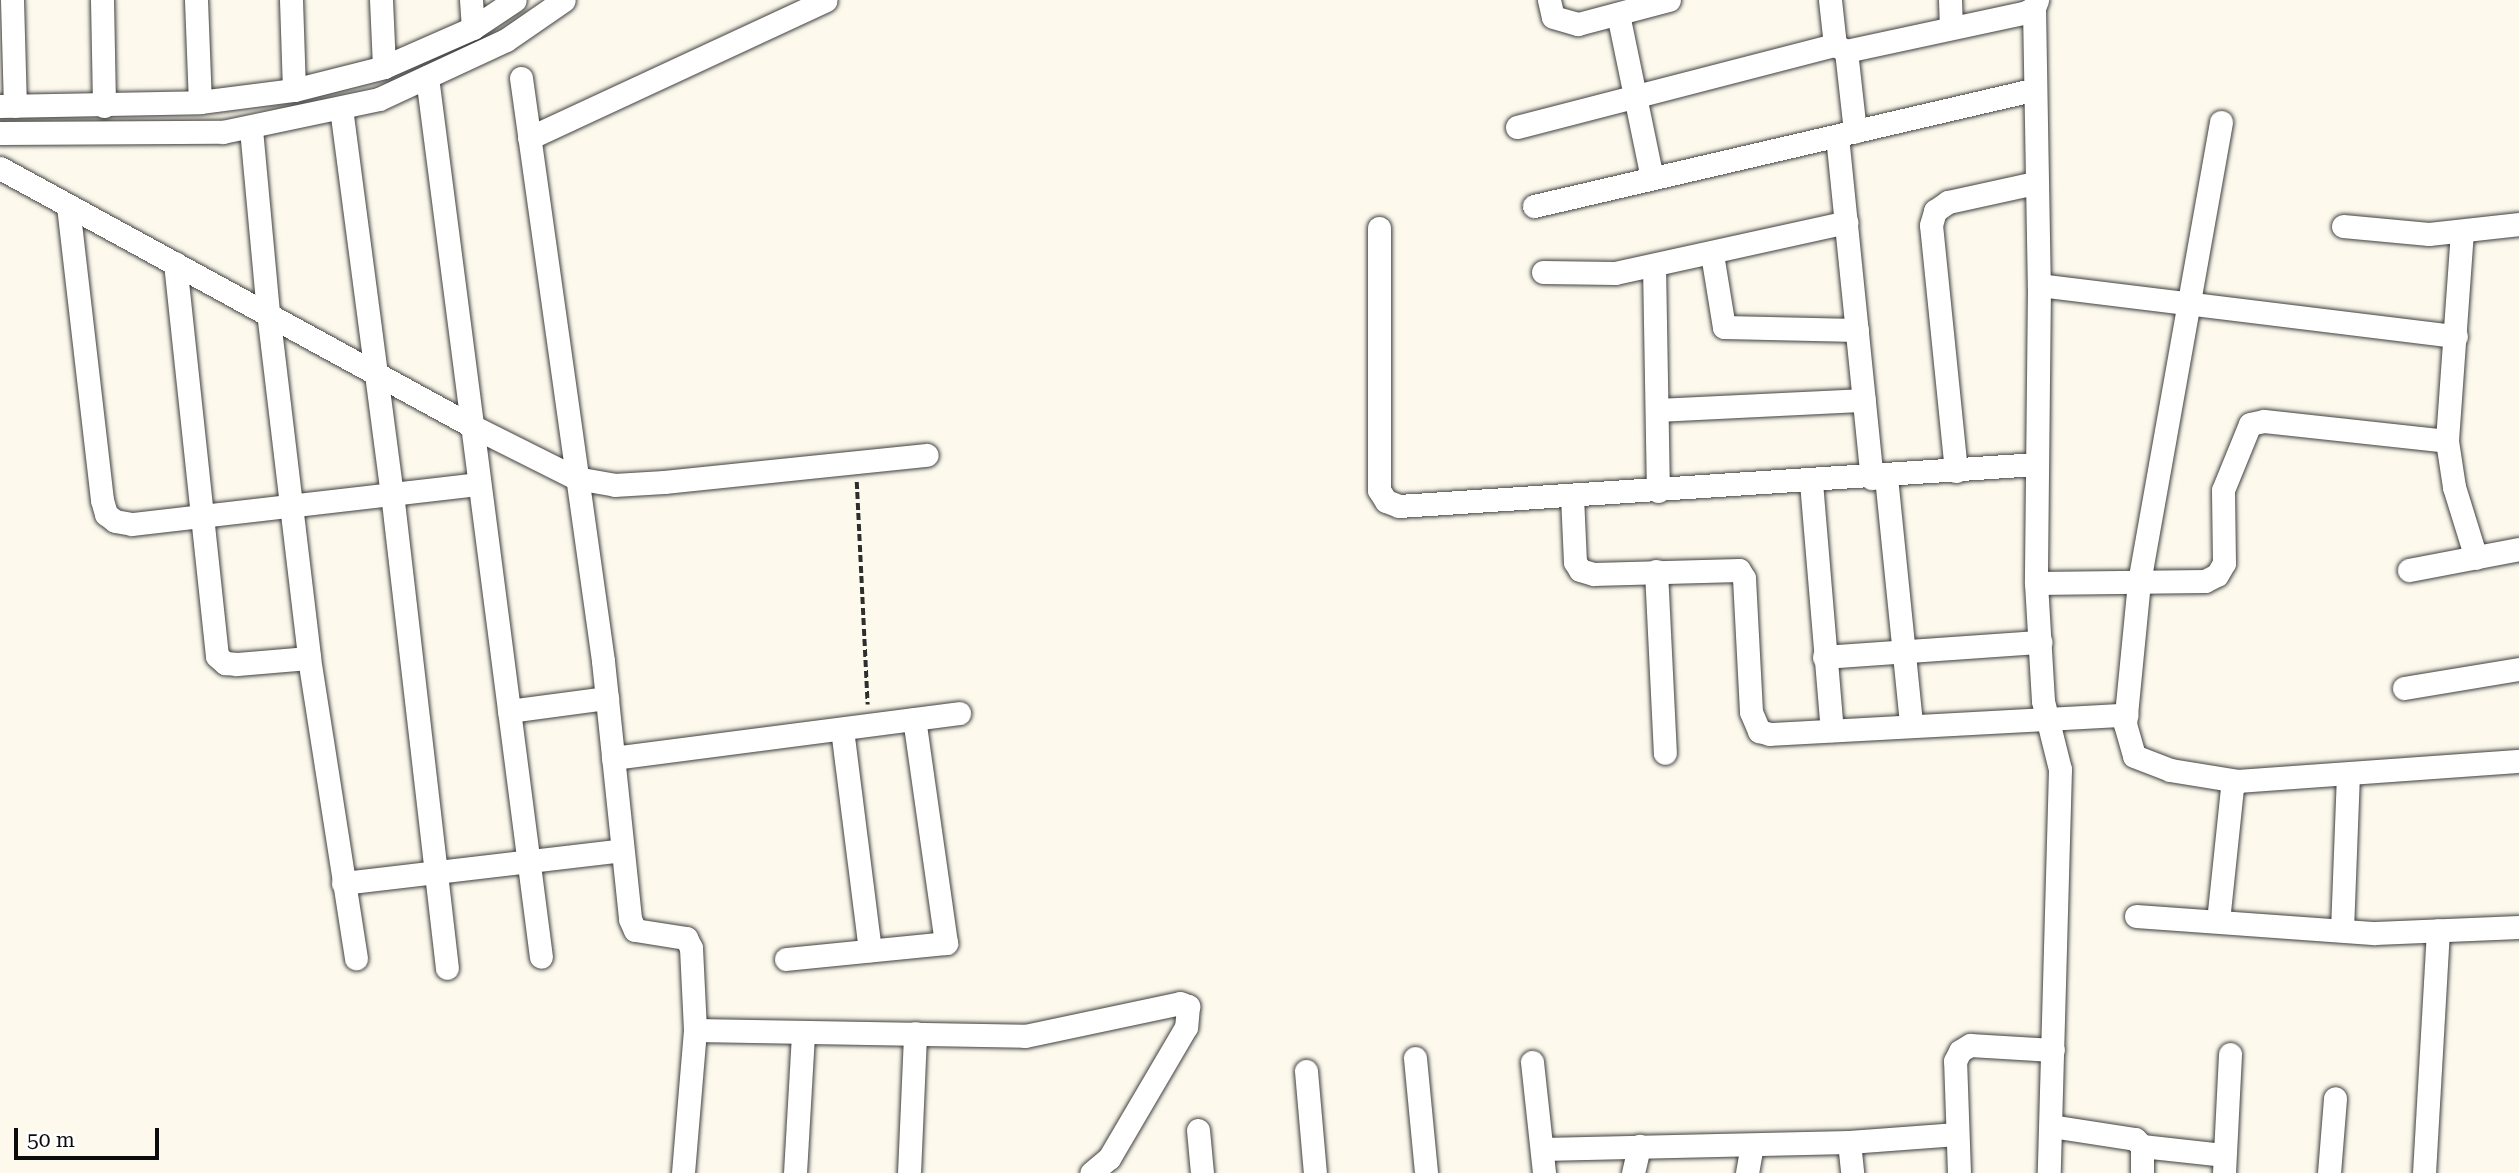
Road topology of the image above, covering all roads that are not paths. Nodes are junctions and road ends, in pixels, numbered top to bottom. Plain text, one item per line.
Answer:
1 (12, 0) edge
2 (102, 0) edge
3 (196, 0) edge
4 (291, 0) edge
5 (381, 0) edge
6 (471, 0) edge
7 (515, 0) edge
8 (564, 0) edge
9 (827, 0) edge
10 (1549, 0) edge
11 (1669, 0) edge
12 (1830, 0) edge
13 (1950, 0) edge
14 (1642, 4) edge
15 (2035, 4) edge
16 (1618, 14) junction
17 (1951, 27) junction
18 (473, 28) junction
19 (1841, 48) junction
20 (384, 67) junction
21 (427, 77) junction
22 (521, 78) dead end
23 (294, 90) junction
24 (2032, 90) junction
25 (1634, 98) junction
26 (200, 102) junction
27 (8, 106) edge
28 (104, 106) junction
29 (341, 108) junction
30 (2221, 122) dead end
31 (1517, 127) dead end
32 (251, 129) junction
33 (0, 133) edge
34 (1846, 133) junction
35 (529, 138) junction
36 (0, 167) edge
37 (1653, 178) junction
38 (2035, 183) junction
39 (68, 206) junction
40 (1534, 206) dead end
41 (1846, 222) junction
42 (2519, 224) edge
43 (2343, 226) dead end
44 (1379, 228) dead end
45 (2462, 231) junction
46 (1712, 254) junction
47 (176, 263) junction
48 (1654, 265) junction
49 (1543, 272) dead end
50 (2039, 285) junction
51 (2192, 303) junction
52 (268, 312) junction
53 (1857, 330) junction
54 (2456, 336) junction
55 (377, 373) junction
56 (1864, 400) junction
57 (1658, 410) junction
58 (472, 426) junction
59 (2447, 441) junction
60 (927, 455) dead end
61 (2036, 464) junction
62 (1956, 471) junction
63 (1879, 477) junction
64 (576, 478) junction
65 (1811, 481) junction
66 (479, 484) junction
67 (1658, 491) junction
68 (392, 493) junction
69 (1572, 496) junction
70 (291, 505) junction
71 (201, 516) junction
72 (2519, 549) edge
73 (2476, 558) junction
74 (2409, 570) dead end
75 (1656, 571) junction
76 (2139, 582) junction
77 (2036, 583) junction
78 (2040, 642) junction
79 (1902, 651) junction
80 (1824, 657) junction
81 (309, 658) junction
82 (2519, 669) edge
83 (2404, 688) dead end
84 (607, 698) junction
85 (509, 711) junction
86 (959, 713) dead end
87 (2126, 715) junction
88 (2046, 716) junction
89 (914, 719) junction
90 (1911, 724) junction
91 (842, 729) junction
92 (1832, 730) junction
93 (1665, 753) dead end
94 (613, 758) junction
95 (2519, 761) edge
96 (2347, 777) junction
97 (2238, 781) junction
98 (622, 850) junction
99 (529, 861) junction
100 (435, 872) junction
101 (343, 883) junction
102 (2136, 916) dead end
103 (2218, 921) junction
104 (2519, 927) edge
105 (2342, 930) junction
106 (2438, 930) junction
107 (870, 950) junction
108 (541, 957) dead end
109 (356, 958) dead end
110 (786, 959) dead end
111 (447, 968) dead end
112 (695, 1030) junction
113 (803, 1033) junction
114 (915, 1033) junction
115 (2053, 1050) junction
116 (2230, 1054) dead end
117 (1415, 1058) dead end
118 (1532, 1062) dead end
119 (1306, 1071) dead end
120 (2335, 1098) dead end
121 (2050, 1126) junction
122 (1198, 1130) dead end
123 (1957, 1134) junction
124 (1849, 1142) junction
125 (1752, 1145) junction
126 (1639, 1146) junction
127 (2142, 1146) junction
128 (1542, 1149) junction
129 (2224, 1164) edge
130 (683, 1173) edge
131 (795, 1173) edge
132 (909, 1173) edge
133 (926, 1173) edge
134 (1091, 1173) edge
135 (1202, 1173) edge
136 (1315, 1173) edge
137 (1426, 1173) edge
138 (1544, 1173) edge
139 (1633, 1173) edge
140 (1747, 1173) edge
141 (1852, 1173) edge
142 (1959, 1173) edge
143 (2049, 1173) edge
144 (2142, 1173) edge
145 (2329, 1173) edge
146 (2424, 1173) edge

1 - 27 street
2 - 28 street
3 - 26 street
4 - 23 street
5 - 20 street
6 - 18 street
7 - 18 street
8 - 21 street
9 - 35 street
10 - 16 street
11 - 14 street
12 - 19 street
13 - 17 street
14 - 16 street
15 - 17 street
15 - 24 street
16 - 25 street
17 - 19 street
18 - 20 street
19 - 25 street
19 - 34 street
20 - 23 street
21 - 29 street
21 - 58 street
22 - 35 street
23 - 26 street
24 - 34 street
24 - 38 street
25 - 31 street
25 - 37 street
26 - 28 street
27 - 28 street
29 - 32 street
29 - 55 street
30 - 51 street
32 - 33 street
32 - 52 street
34 - 37 street
34 - 41 street
35 - 64 street
36 - 39 street
37 - 40 street
38 - 50 street
38 - 62 street
39 - 47 street
39 - 71 street
41 - 46 street
41 - 53 street
42 - 45 street
43 - 45 street
44 - 69 street
45 - 54 street
46 - 48 street
46 - 53 street
47 - 52 street
47 - 71 street
48 - 49 street
48 - 57 street
50 - 51 street
50 - 61 street
51 - 54 street
51 - 76 street
52 - 55 street
52 - 70 street
53 - 56 street
54 - 59 street
55 - 58 street
55 - 68 street
56 - 57 street
56 - 63 street
57 - 67 street
58 - 64 street
58 - 66 street
59 - 73 street
59 - 76 street
60 - 64 street
61 - 62 street
61 - 77 street
62 - 63 street
63 - 65 street
63 - 79 street
64 - 84 street
65 - 67 street
65 - 80 street
66 - 68 street
66 - 85 street
67 - 69 street
68 - 70 street
68 - 100 street
69 - 75 street
70 - 71 street
70 - 81 street
71 - 81 street
72 - 73 street
73 - 74 street
75 - 92 street
75 - 93 street
76 - 77 street
76 - 87 street
77 - 78 street
78 - 79 street
78 - 88 street
79 - 80 street
79 - 90 street
80 - 92 street
81 - 101 street
82 - 83 street
84 - 85 street
84 - 94 street
85 - 99 street
86 - 89 street
87 - 88 street
87 - 97 street
88 - 90 street
88 - 115 street
89 - 91 street
89 - 107 street
90 - 92 street
91 - 94 street
91 - 107 street
94 - 98 street
95 - 96 street
96 - 97 street
96 - 105 street
97 - 103 street
98 - 99 street
98 - 112 street
99 - 100 street
99 - 108 street
100 - 101 street
100 - 111 street
101 - 109 street
102 - 103 street
103 - 105 street
104 - 106 street
105 - 106 street
106 - 146 street
107 - 110 street
112 - 113 street
112 - 130 street
113 - 114 street
113 - 131 street
114 - 132 street
114 - 134 street
115 - 121 street
115 - 123 street
116 - 129 street
117 - 137 street
118 - 128 street
119 - 136 street
120 - 145 street
121 - 127 street
121 - 143 street
122 - 135 street
123 - 124 street
123 - 142 street
124 - 125 street
124 - 141 street
125 - 126 street
125 - 140 street
126 - 128 street
126 - 139 street
127 - 129 street
127 - 144 street
128 - 138 street
132 - 133 street

